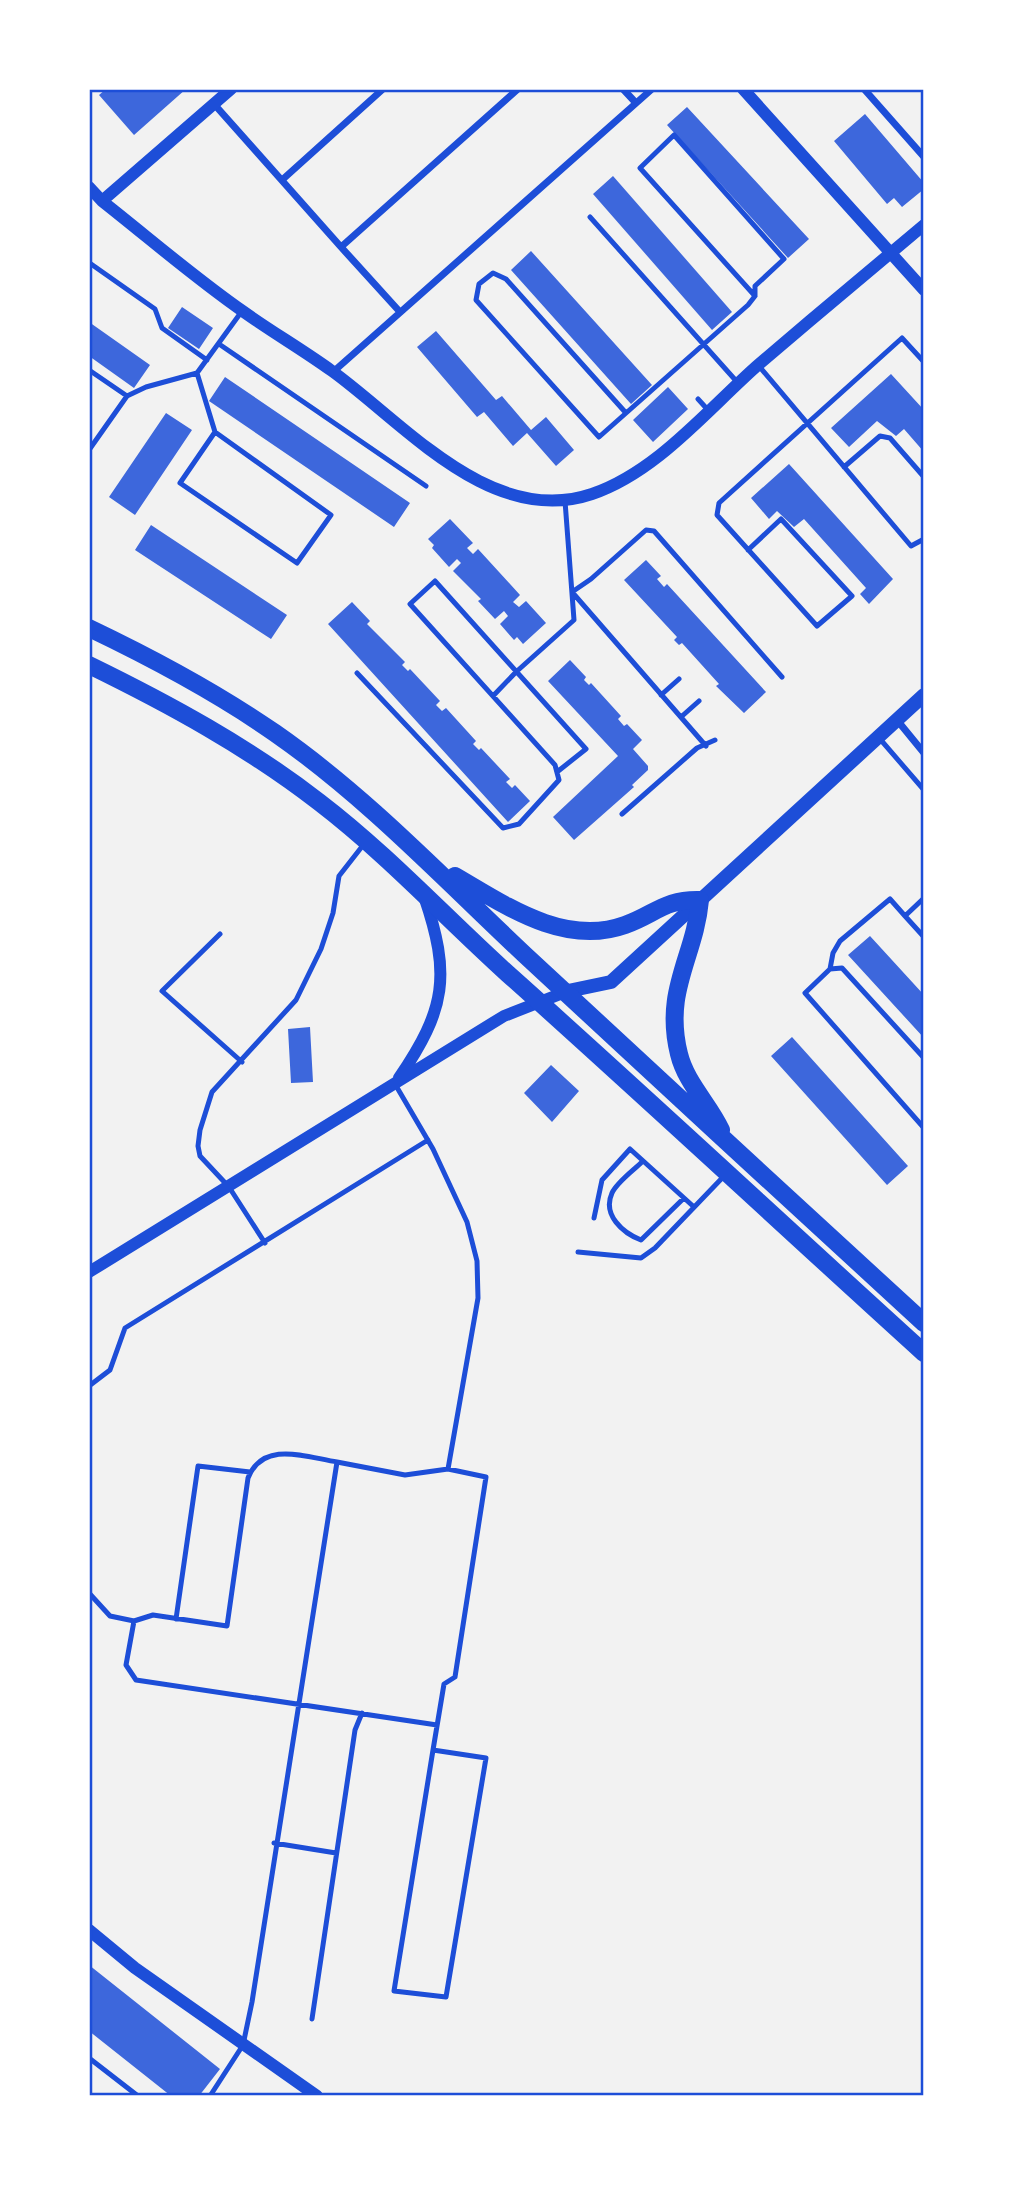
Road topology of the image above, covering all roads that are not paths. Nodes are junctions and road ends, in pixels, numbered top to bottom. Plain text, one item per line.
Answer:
1 (231, 89) edge
2 (383, 89) edge
3 (518, 89) edge
4 (623, 89) edge
5 (652, 89) edge
6 (743, 89) edge
7 (864, 89) edge
8 (636, 103) junction
9 (214, 104) junction
10 (924, 157) edge
11 (282, 180) junction
12 (89, 187) edge
13 (102, 201) junction
14 (590, 217) dead end
15 (924, 225) edge
16 (341, 247) junction
17 (891, 253) junction
18 (91, 264) dead end
19 (924, 290) edge
20 (755, 296) junction
21 (242, 311) junction
22 (400, 312) junction
23 (219, 344) junction
24 (703, 344) junction
25 (207, 360) junction
26 (924, 362) edge
27 (758, 365) junction
28 (89, 370) edge
29 (333, 372) junction
30 (197, 373) junction
31 (738, 383) junction
32 (127, 396) junction
33 (698, 399) dead end
34 (708, 410) junction
35 (626, 413) junction
36 (806, 422) junction
37 (215, 432) junction
38 (89, 450) edge
39 (844, 467) junction
40 (924, 477) edge
41 (426, 486) dead end
42 (565, 501) junction
43 (924, 539) edge
44 (748, 550) junction
45 (572, 592) junction
46 (89, 628) edge
47 (89, 665) edge
48 (516, 671) junction
49 (357, 673) dead end
50 (782, 677) dead end
51 (680, 679) dead end
52 (661, 695) junction
53 (924, 695) edge
54 (493, 696) junction
55 (698, 701) dead end
56 (681, 717) junction
57 (896, 720) junction
58 (878, 736) junction
59 (715, 740) dead end
60 (706, 746) junction
61 (924, 753) edge
62 (557, 772) junction
63 (924, 790) edge
64 (622, 814) dead end
65 (366, 842) junction
66 (431, 862) junction
67 (423, 892) junction
68 (924, 898) edge
69 (700, 900) junction
70 (905, 916) junction
71 (219, 934) dead end
72 (924, 937) edge
73 (830, 968) junction
74 (568, 991) junction
75 (538, 1000) junction
76 (924, 1058) edge
77 (242, 1062) junction
78 (395, 1084) junction
79 (924, 1128) edge
80 (428, 1140) junction
81 (727, 1143) junction
82 (643, 1161) junction
83 (727, 1173) junction
84 (229, 1188) junction
85 (684, 1198) junction
86 (694, 1207) junction
87 (594, 1217) dead end
88 (265, 1242) junction
89 (578, 1252) dead end
90 (89, 1272) edge
91 (924, 1324) edge
92 (924, 1353) edge
93 (89, 1386) edge
94 (337, 1462) junction
95 (448, 1469) junction
96 (250, 1472) junction
97 (89, 1593) edge
98 (176, 1619) junction
99 (134, 1621) junction
100 (297, 1703) junction
101 (362, 1713) junction
102 (437, 1725) junction
103 (433, 1750) junction
104 (274, 1843) junction
105 (336, 1853) junction
106 (89, 1930) edge
107 (312, 2020) dead end
108 (243, 2045) junction
109 (89, 2058) edge
110 (138, 2096) edge
111 (210, 2096) edge
112 (317, 2096) edge

1 - 9 street
2 - 11 street
3 - 16 street
4 - 8 street
5 - 8 street
6 - 17 street
7 - 10 street
8 - 22 street
9 - 11 street
9 - 13 street
11 - 16 street
12 - 13 street
13 - 21 street
14 - 24 lane
15 - 17 street
16 - 22 street
17 - 19 street
17 - 27 street
18 - 25 lane
20 - 20 lane
20 - 24 lane
21 - 23 lane
21 - 29 street
22 - 29 street
23 - 25 lane
23 - 41 lane
24 - 31 lane
24 - 35 lane
25 - 30 lane
26 - 36 lane
27 - 31 street
27 - 36 lane
28 - 32 lane
29 - 42 street
30 - 32 lane
30 - 37 lane
31 - 34 street
32 - 38 lane
33 - 34 lane
34 - 42 street
35 - 35 lane
36 - 39 lane
36 - 44 lane
37 - 37 lane
39 - 40 lane
39 - 43 lane
42 - 45 lane
44 - 44 lane
45 - 48 lane
45 - 50 lane
45 - 52 lane
46 - 66 main road
47 - 65 main road
48 - 54 lane
48 - 54 lane
48 - 62 lane
49 - 62 lane
51 - 52 lane
52 - 56 lane
53 - 57 main road
54 - 62 lane
55 - 56 lane
56 - 60 lane
57 - 58 main road
57 - 61 street
58 - 63 lane
58 - 69 main road
59 - 60 lane
60 - 64 lane
65 - 67 main road
65 - 77 lane
66 - 69 main road
66 - 74 main road
67 - 75 main road
67 - 78 street
68 - 70 lane
69 - 74 main road
69 - 81 main road
70 - 72 lane
70 - 73 lane
71 - 77 lane
73 - 76 lane
73 - 79 lane
74 - 75 street
74 - 81 main road
75 - 78 street
75 - 83 main road
77 - 84 lane
78 - 80 lane
78 - 84 street
80 - 88 lane
80 - 95 lane
81 - 91 main road
82 - 85 lane
82 - 85 lane
82 - 87 lane
83 - 86 lane
83 - 92 main road
84 - 88 lane
84 - 90 street
85 - 86 lane
86 - 89 lane
88 - 93 lane
94 - 95 lane
94 - 96 lane
94 - 100 lane
95 - 102 lane
96 - 98 lane
96 - 98 lane
97 - 99 lane
98 - 99 lane
99 - 100 lane
100 - 101 lane
100 - 104 lane
101 - 102 lane
101 - 105 lane
102 - 103 lane
103 - 103 lane
104 - 105 lane
104 - 108 lane
105 - 107 lane
106 - 108 street
108 - 111 lane
108 - 112 street
109 - 110 lane

